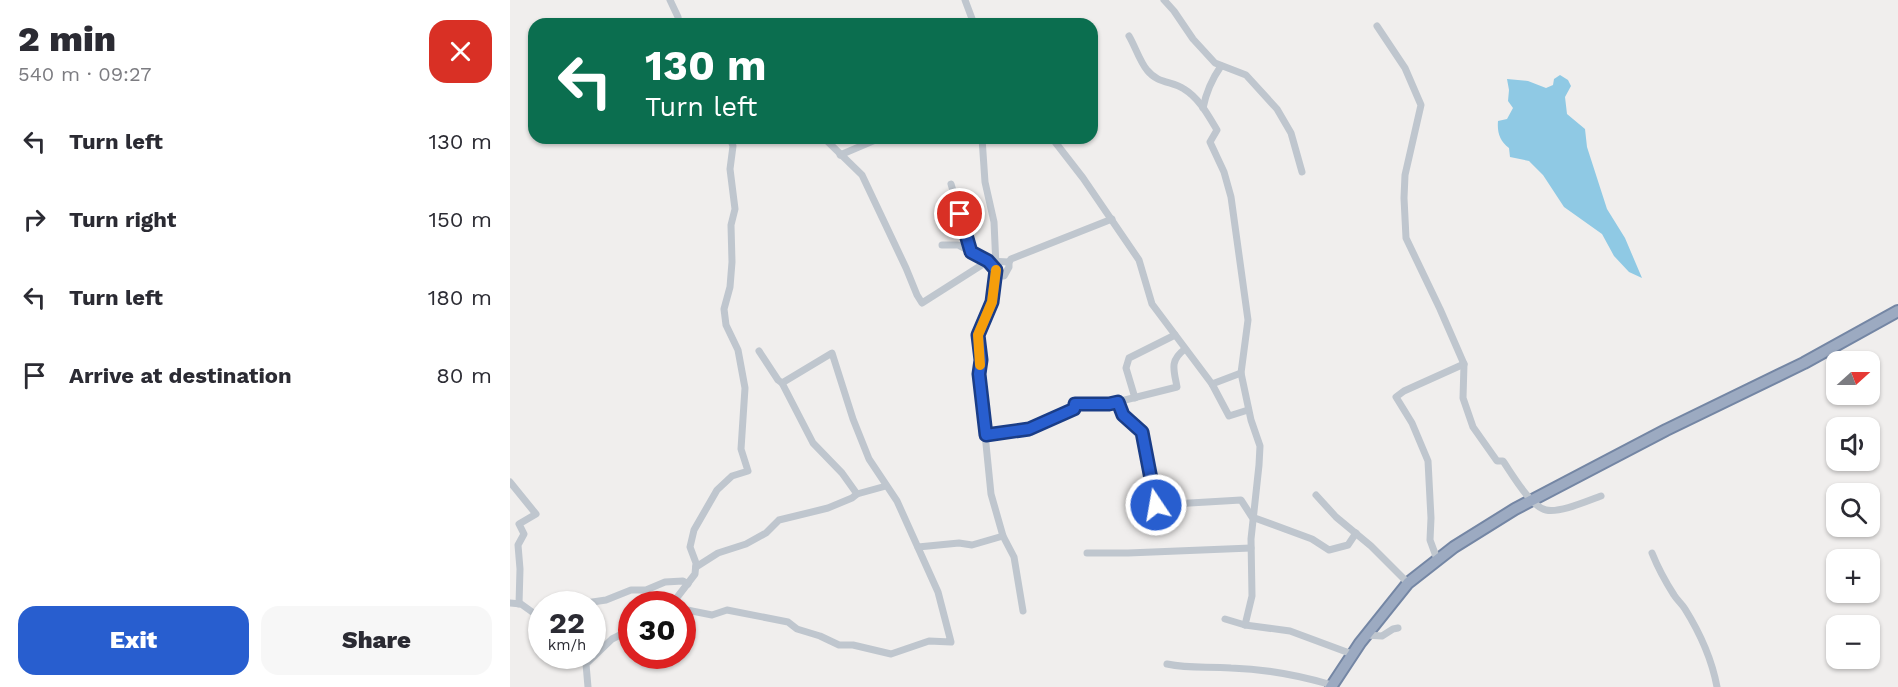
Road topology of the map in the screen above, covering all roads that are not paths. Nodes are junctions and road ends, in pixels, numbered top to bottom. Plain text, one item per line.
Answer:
1 (670, 0) edge
2 (965, 0) edge
3 (1164, 0) edge
4 (678, 18) edge
5 (972, 18) edge
6 (1377, 26) dead end
7 (1129, 36) dead end
8 (1221, 66) junction
9 (1203, 108) junction
10 (732, 144) edge
11 (830, 144) edge
12 (866, 144) edge
13 (982, 144) edge
14 (1056, 144) edge
15 (840, 155) junction
16 (1302, 172) dead end
17 (951, 184) dead end
18 (1112, 219) junction
19 (942, 245) dead end
20 (971, 252) junction
21 (1009, 262) junction
22 (994, 268) junction
23 (1898, 311) edge
24 (1175, 335) junction
25 (1185, 349) junction
26 (759, 351) dead end
27 (1464, 364) junction
28 (1241, 374) junction
29 (782, 383) junction
30 (1212, 384) junction
31 (1135, 398) junction
32 (1118, 402) junction
33 (1248, 410) junction
34 (986, 435) junction
35 (510, 483) edge
36 (886, 486) junction
37 (856, 494) junction
38 (1316, 495) dead end
39 (1601, 496) dead end
40 (1531, 500) junction
41 (1252, 517) junction
42 (1356, 533) junction
43 (1004, 536) junction
44 (918, 547) junction
45 (1251, 548) junction
46 (1087, 553) dead end
47 (1652, 553) dead end
48 (1437, 559) junction
49 (696, 567) junction
50 (1408, 583) junction
51 (688, 584) junction
52 (682, 591) edge
53 (606, 600) edge
54 (510, 603) edge
55 (519, 604) junction
56 (528, 610) edge
57 (1023, 611) dead end
58 (696, 612) edge
59 (1225, 619) dead end
60 (1245, 625) junction
61 (1398, 628) dead end
62 (1366, 635) junction
63 (618, 636) edge
64 (1352, 654) junction
65 (1167, 664) dead end
66 (1332, 686) edge
67 (588, 687) edge
68 (1717, 687) edge

1 - 4 street
2 - 5 street
3 - 8 street
6 - 27 street
7 - 9 street
8 - 9 street
8 - 16 street
9 - 28 street
10 - 49 street
11 - 15 street
12 - 15 street
13 - 22 street
14 - 18 street
15 - 22 street
17 - 20 street
18 - 21 street
18 - 24 street
19 - 20 street
20 - 22 street
21 - 22 street
21 - 22 street
22 - 34 street
23 - 40 highway
24 - 25 street
24 - 31 street
25 - 30 street
25 - 31 street
26 - 29 street
27 - 40 street
27 - 48 street
28 - 30 street
28 - 33 street
29 - 36 street
29 - 37 street
30 - 33 street
31 - 32 street
32 - 34 street
32 - 41 street
33 - 41 street
34 - 43 street
35 - 55 street
36 - 37 street
36 - 44 street
37 - 49 street
38 - 42 street
39 - 40 street
40 - 48 highway
41 - 42 street
41 - 45 street
42 - 50 street
43 - 44 street
43 - 57 street
44 - 58 street
45 - 46 street
45 - 60 street
47 - 68 street
48 - 50 highway
49 - 51 street
50 - 62 highway
51 - 52 street
51 - 53 street
54 - 55 street
55 - 56 street
59 - 60 street
60 - 64 street
61 - 62 street
62 - 64 highway
63 - 67 street
64 - 66 highway
65 - 66 street

